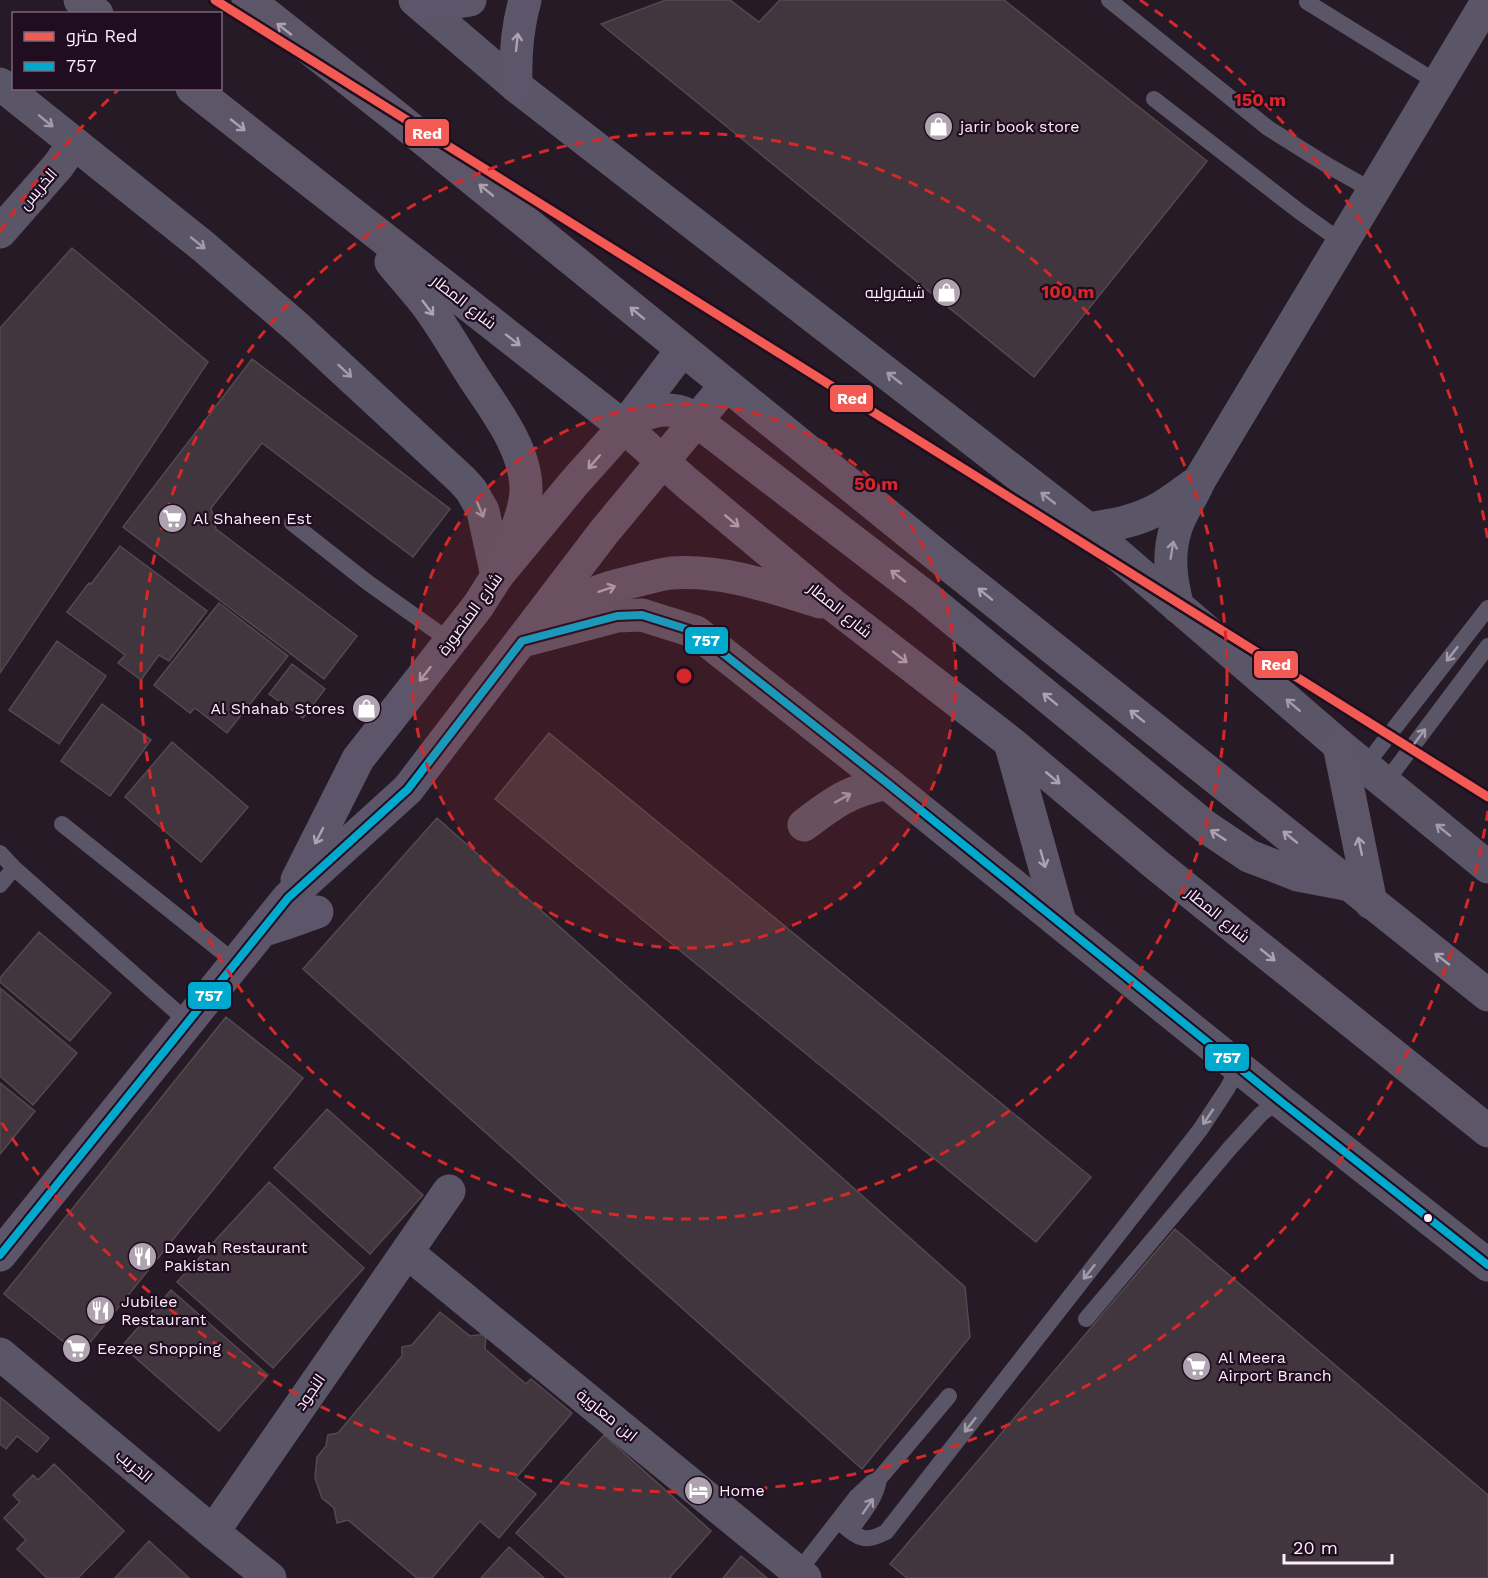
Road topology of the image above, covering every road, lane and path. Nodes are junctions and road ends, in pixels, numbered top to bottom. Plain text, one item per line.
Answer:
1 (80, 0) edge
2 (248, 0) edge
3 (470, 0) edge
4 (525, 0) edge
5 (1109, 0) edge
6 (418, 2) edge
7 (1307, 2) dead end
8 (1481, 3) edge
9 (95, 12) edge
10 (1438, 82) junction
11 (0, 84) edge
12 (516, 86) junction
13 (195, 90) edge
14 (1154, 99) dead end
15 (74, 143) junction
16 (1373, 191) junction
17 (351, 214) junction
18 (0, 232) edge
19 (1342, 242) junction
20 (682, 350) junction
21 (726, 385) junction
22 (696, 421) junction
23 (624, 427) junction
24 (663, 461) junction
25 (1199, 481) junction
26 (292, 524) dead end
27 (1088, 529) junction
28 (497, 576) junction
29 (833, 605) junction
30 (1178, 607) junction
31 (1488, 608) edge
32 (450, 641) junction
33 (522, 641) junction
34 (1488, 646) edge
35 (1010, 742) junction
36 (1339, 745) junction
37 (1375, 774) junction
38 (887, 783) junction
39 (63, 824) dead end
40 (804, 825) dead end
41 (0, 853) edge
42 (1488, 867) edge
43 (14, 868) junction
44 (0, 885) edge
45 (1360, 894) junction
46 (288, 898) junction
47 (317, 912) dead end
48 (1060, 922) junction
49 (261, 931) junction
50 (236, 963) junction
51 (1488, 995) edge
52 (188, 1022) junction
53 (1239, 1067) junction
54 (1279, 1100) junction
55 (1488, 1131) edge
56 (449, 1191) dead end
57 (3, 1245) edge
58 (408, 1253) junction
59 (1488, 1265) edge
60 (1086, 1319) dead end
61 (0, 1354) edge
62 (949, 1396) dead end
63 (844, 1526) junction
64 (213, 1532) junction
65 (801, 1575) edge
66 (270, 1578) edge

1 - 9 main road
20 -> 2 main road
3 - 6 main road
12 -> 4 main road
5 - 16 lane
6 - 12 street
7 - 10 lane
8 - 10 street
10 - 16 street
11 -> 15 street
27 -> 12 street
13 -> 17 main road, شارع المطار
14 - 19 lane
15 - 18 street, الخريس
15 -> 28 street
16 - 19 street
17 -> 23 main road, شارع المطار
17 -> 28 main road
19 - 25 street
20 - 21 main road
20 - 23 main road, شارع المنصورة
21 - 22 main road, شارع المنصورة
45 -> 21 main road
22 - 23 main road
22 - 24 main road, شارع المنصورة
45 -> 22 main road
23 - 24 main road, شارع المطار
23 -> 28 main road, شارع المنصورة
24 -> 29 main road, شارع المطار
24 - 33 main road, شارع المنصورة
25 - 27 street
30 -> 25 street
26 - 32 lane
27 - 30 street
28 - 32 main road, شارع المنصورة
33 -> 29 main road
29 -> 35 main road, شارع المطار
36 -> 30 street
31 -> 37 lane
32 -> 46 main road, شارع المنصورة
33 - 38 street
33 - 46 main road, شارع المنصورة
37 -> 34 lane
35 -> 48 main road
35 -> 55 main road, شارع المطار
36 - 37 street
45 -> 36 main road
42 -> 37 street
40 -> 38 street
38 - 48 street
39 - 50 lane
41 - 43 lane
43 - 44 lane
43 - 52 lane
51 -> 45 main road
46 - 49 main road, شارع المنصورة
47 - 49 main road
48 - 53 street
49 - 50 main road, شارع المنصورة
50 - 52 main road, شارع المنصورة
52 - 57 main road, شارع المنصورة
53 - 54 street
53 -> 63 lane
54 - 59 street
54 - 60 lane
56 - 58 street, النجود
58 - 64 street, النجود
58 - 65 street, ابن معاوية
61 - 64 street, الخريب
62 - 63 lane
63 - 65 lane
64 - 66 street, الخريب

